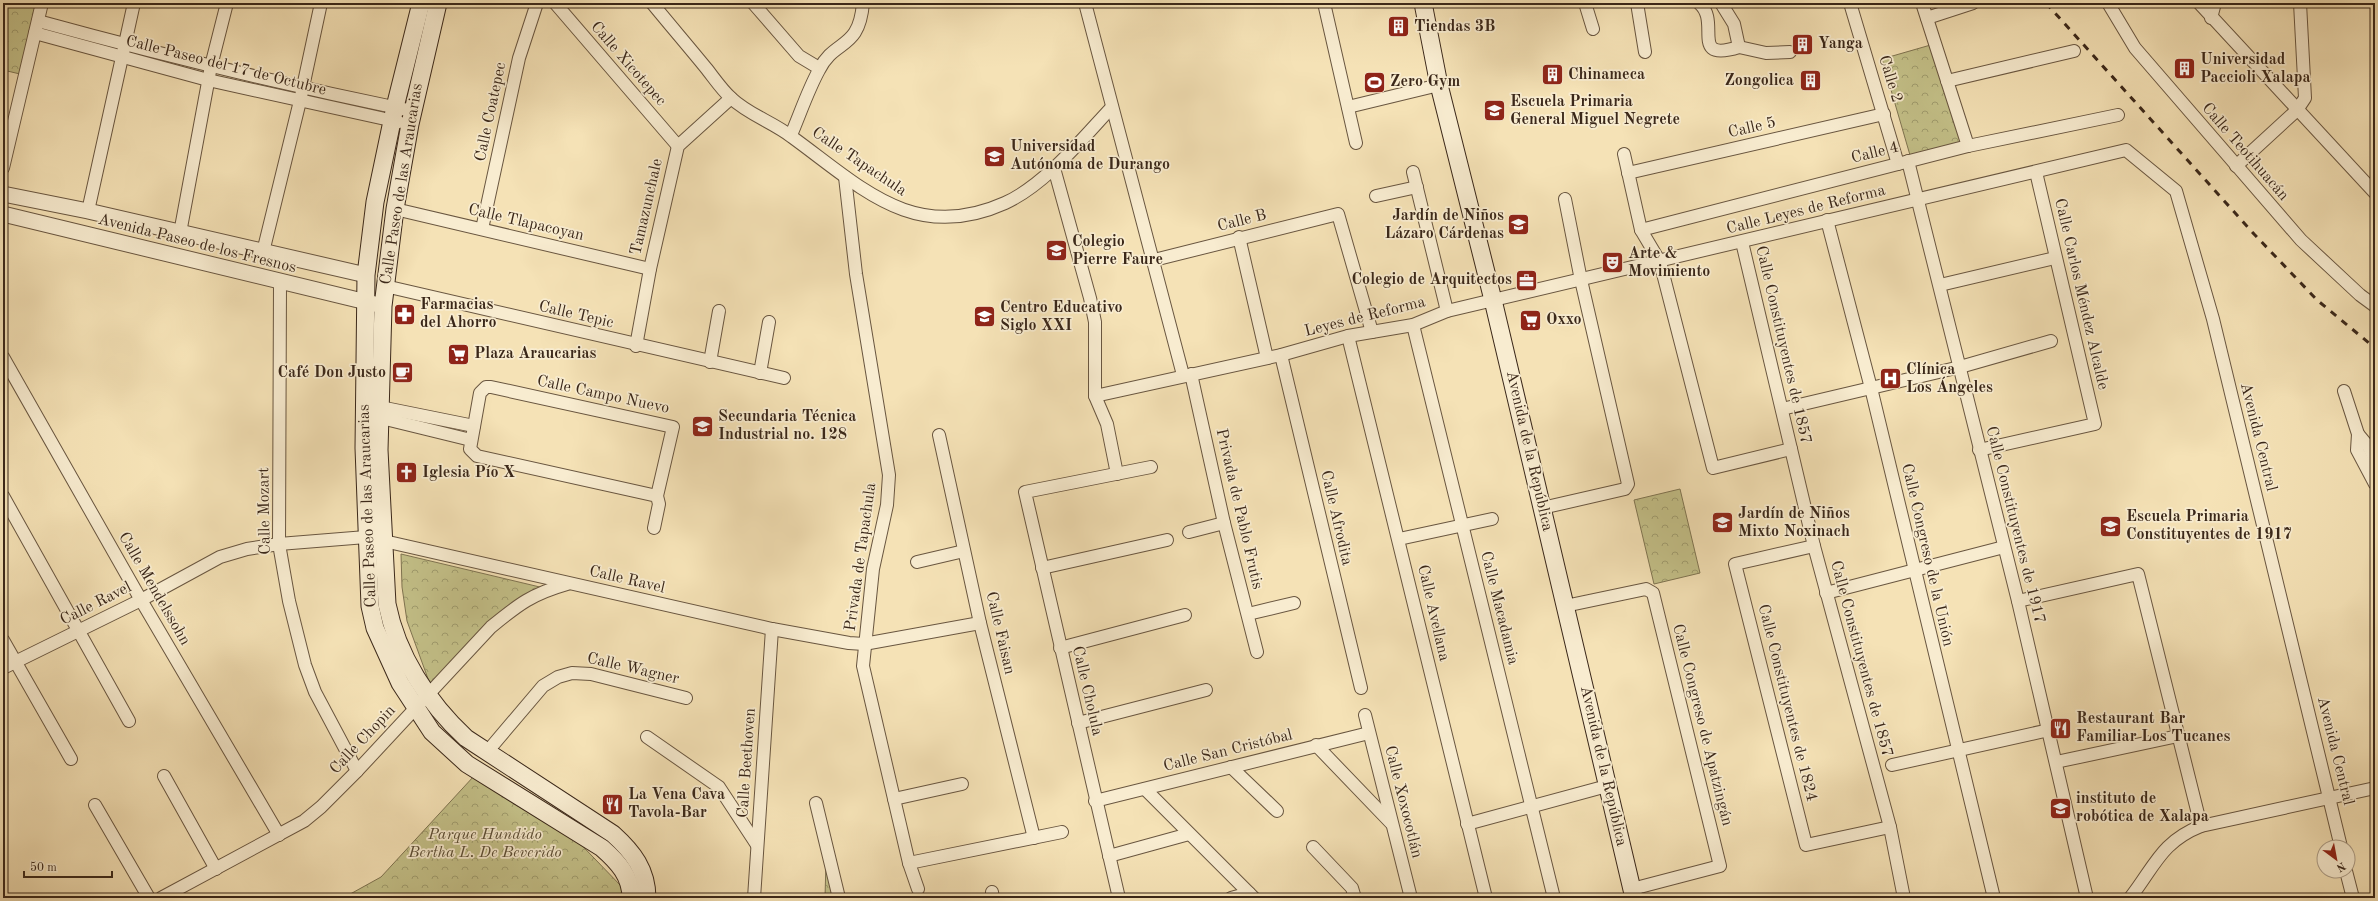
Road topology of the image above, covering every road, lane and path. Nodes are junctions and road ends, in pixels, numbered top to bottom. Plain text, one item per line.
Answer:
1 (42, 3) edge
2 (134, 3) edge
3 (228, 3) edge
4 (320, 3) edge
5 (421, 3) edge
6 (438, 3) edge
7 (537, 3) edge
8 (555, 3) edge
9 (652, 3) edge
10 (754, 3) edge
11 (863, 3) edge
12 (1085, 3) edge
13 (1324, 3) edge
14 (1423, 3) edge
15 (1585, 3) edge
16 (1636, 3) edge
17 (1699, 3) edge
18 (1721, 3) edge
19 (1850, 3) edge
20 (1922, 3) edge
21 (1973, 3) edge
22 (2108, 3) edge
23 (2199, 3) edge
24 (2215, 3) edge
25 (2300, 3) edge
26 (1927, 18) junction
27 (2211, 18) junction
28 (38, 20) junction
29 (1593, 29) dead end
30 (35, 33) junction
31 (125, 45) junction
32 (1739, 46) junction
33 (2074, 51) dead end
34 (1645, 52) dead end
35 (1790, 52) dead end
36 (122, 57) junction
37 (211, 66) junction
38 (819, 68) junction
39 (208, 80) junction
40 (1947, 81) junction
41 (1439, 85) junction
42 (303, 89) junction
43 (731, 98) junction
44 (300, 101) junction
45 (1348, 107) junction
46 (1112, 108) junction
47 (2297, 110) junction
48 (393, 114) junction
49 (1884, 114) junction
50 (2118, 115) dead end
51 (411, 117) junction
52 (791, 135) junction
53 (1356, 143) dead end
54 (678, 146) junction
55 (1968, 146) junction
56 (2126, 150) joint
57 (1624, 154) dead end
58 (1903, 162) junction
59 (2236, 166) junction
60 (3, 168) edge
61 (1054, 168) junction
62 (1413, 172) dead end
63 (1628, 172) junction
64 (2036, 172) junction
65 (845, 177) junction
66 (1417, 187) junction
67 (2375, 193) edge
68 (3, 194) edge
69 (1376, 196) dead end
70 (1565, 199) dead end
71 (1918, 199) junction
72 (395, 208) junction
73 (88, 211) junction
74 (3, 214) edge
75 (1827, 220) junction
76 (482, 230) junction
77 (1641, 230) junction
78 (180, 233) junction
79 (1239, 237) junction
80 (1742, 242) junction
81 (263, 252) junction
82 (2055, 258) junction
83 (1154, 260) junction
84 (1660, 262) junction
85 (650, 269) junction
86 (366, 275) junction
87 (1581, 280) junction
88 (280, 283) junction
89 (1940, 285) junction
90 (385, 286) junction
91 (1493, 300) junction
92 (364, 302) junction
93 (383, 306) junction
94 (2375, 306) edge
95 (719, 311) dead end
96 (1448, 311) junction
97 (769, 322) dead end
98 (1413, 325) junction
99 (1372, 332) junction
100 (1348, 336) junction
101 (2051, 341) dead end
102 (636, 346) junction
103 (1281, 355) junction
104 (3, 357) edge
105 (1267, 358) junction
106 (710, 362) junction
107 (1960, 367) junction
108 (760, 373) junction
109 (1187, 374) junction
110 (784, 378) dead end
111 (1871, 388) junction
112 (2344, 391) dead end
113 (1095, 396) junction
114 (1782, 409) junction
115 (374, 413) junction
116 (474, 426) junction
117 (939, 434) dead end
118 (2358, 434) junction
119 (471, 440) junction
120 (371, 449) junction
121 (1791, 449) junction
122 (1979, 450) junction
123 (2375, 460) edge
124 (1152, 467) dead end
125 (1117, 474) junction
126 (2375, 484) edge
127 (3, 496) edge
128 (657, 496) junction
129 (1542, 508) junction
130 (1492, 519) dead end
131 (1224, 523) junction
132 (1463, 526) junction
133 (654, 528) dead end
134 (1189, 532) dead end
135 (366, 537) junction
136 (1399, 538) junction
137 (1167, 540) dead end
138 (384, 541) junction
139 (279, 544) junction
140 (1814, 546) junction
141 (2004, 548) junction
142 (964, 551) junction
143 (917, 562) dead end
144 (1042, 568) junction
145 (1914, 569) junction
146 (569, 584) junction
147 (1826, 593) junction
148 (141, 600) junction
149 (2018, 601) junction
150 (1294, 603) dead end
151 (1566, 606) junction
152 (1248, 614) junction
153 (1185, 615) dead end
154 (980, 623) junction
155 (772, 629) junction
156 (78, 632) junction
157 (3, 640) edge
158 (864, 644) junction
159 (1060, 648) junction
160 (1257, 652) dead end
161 (15, 662) junction
162 (3, 668) edge
163 (1362, 688) dead end
164 (1206, 690) dead end
165 (428, 696) junction
166 (686, 698) dead end
167 (415, 709) junction
168 (1365, 714) dead end
169 (130, 721) dead end
170 (1078, 723) junction
171 (2048, 730) junction
172 (1370, 733) junction
173 (2178, 736) junction
174 (647, 737) dead end
175 (1316, 745) junction
176 (1958, 751) junction
177 (487, 752) junction
178 (71, 759) dead end
179 (2056, 762) junction
180 (1892, 765) dead end
181 (1231, 767) junction
182 (356, 771) junction
183 (164, 776) dead end
184 (962, 784) dead end
185 (1607, 786) junction
186 (2375, 788) edge
187 (1145, 789) junction
188 (2330, 797) junction
189 (894, 800) junction
190 (1095, 801) junction
191 (816, 803) dead end
192 (95, 805) dead end
193 (1531, 806) junction
194 (1277, 811) dead end
195 (1392, 823) junction
196 (1467, 824) junction
197 (2201, 826) junction
198 (1890, 827) junction
199 (1062, 832) dead end
200 (1189, 834) junction
201 (279, 835) junction
202 (1034, 838) junction
203 (2339, 839) edge
204 (757, 845) junction
205 (1313, 847) dead end
206 (1109, 856) junction
207 (909, 863) junction
208 (216, 869) junction
209 (2348, 879) edge
210 (918, 889) dead end
211 (1633, 894) edge
212 (1252, 895) edge
213 (149, 898) edge
214 (161, 898) edge
215 (631, 898) edge
216 (647, 898) edge
217 (754, 898) edge
218 (839, 898) edge
219 (1119, 898) edge
220 (1231, 898) edge
221 (1355, 898) edge
222 (1411, 898) edge
223 (1486, 898) edge
224 (1554, 898) edge
225 (1904, 898) edge
226 (1994, 898) edge
227 (2087, 898) edge
228 (2130, 898) edge
229 (2353, 898) edge

1 - 28 street
2 - 31 street
3 - 37 street
4 - 42 street
5 - 48 main road, Calle Paseo de las Araucarias
6 - 51 main road, Calle Paseo de las Araucarias
7 - 76 street, Calle Coatepec
8 - 54 street, Calle Xicotepec
9 - 43 street, Calle Tapachula
10 - 38 street
11 - 38 street
12 - 46 street, Privada de Pablo Frutis
13 - 45 street
14 - 41 main road, Avenida de la República
15 - 29 street
16 - 34 street
17 - 32 street
18 - 32 street
19 - 49 street, Calle 2
20 - 26 street
21 - 26 street
22 - 59 street, Calle Teotihuacán
23 - 27 street
24 - 27 street
25 - 47 street
26 - 40 street
27 - 47 street
28 - 30 street
28 - 31 street, Calle Paseo del 17 de Octubre
30 - 36 street, Calle Paseo del 17 de Octubre
30 - 60 street
31 - 36 street
31 - 37 street, Calle Paseo del 17 de Octubre
32 - 35 street
33 - 40 street
36 - 39 street, Calle Paseo del 17 de Octubre
36 - 73 street
37 - 39 street
37 - 42 street, Calle Paseo del 17 de Octubre
38 - 52 street
39 - 44 street, Calle Paseo del 17 de Octubre
39 - 78 street
40 - 55 street
41 - 45 street
41 - 91 main road, Avenida de la República
42 - 44 street
42 - 48 street, Calle Paseo del 17 de Octubre
43 - 52 street, Calle Tapachula
43 - 54 street, Tamazunchale
44 - 48 street, Calle Paseo del 17 de Octubre
44 - 81 street
45 - 53 street
46 - 61 street, Calle Tapachula
46 - 83 street, Privada de Pablo Frutis
47 - 59 street
47 - 67 street
48 - 51 street, Calle Paseo del 17 de Octubre
48 - 86 main road, Calle Paseo de las Araucarias
49 - 58 street, Calle 2
49 - 63 street, Calle 5
50 - 55 street, Calle 4
51 - 72 main road, Calle Paseo de las Araucarias
52 - 65 street, Calle Tapachula
54 - 85 street, Tamazunchale
55 - 58 street, Calle 4
56 - 64 street, Calle Leyes de Reforma
56 - 188 street, Avenida Central
57 - 63 street
58 - 71 street, Calle Constituyentes de 1917
58 - 77 street, Calle 4
59 - 94 street, Calle Teotihuacán
61 - 65 street, Calle Tapachula
61 - 113 street
62 - 66 street
63 - 77 street
64 - 71 street, Calle Leyes de Reforma
64 - 82 street, Calle Carlos Méndez Alcalde
65 - 158 street, Privada de Tapachula
66 - 69 street
66 - 96 street
68 - 73 street, Avenida Paseo de los Fresnos
70 - 87 street
71 - 75 street, Calle Leyes de Reforma
71 - 89 street, Calle Constituyentes de 1917
72 - 76 street, Calle Tlapacoyan
72 - 90 main road, Calle Paseo de las Araucarias
73 - 78 street, Avenida Paseo de los Fresnos
74 - 88 street, Avenida Paseo de los Fresnos
75 - 80 street, Calle Leyes de Reforma
75 - 111 street, Calle Congreso de la Unión
76 - 85 street, Calle Tlapacoyan
77 - 84 street
78 - 81 street, Avenida Paseo de los Fresnos
79 - 83 street, Calle B
79 - 99 street, Calle B
79 - 105 street
80 - 84 street, Calle Leyes de Reforma
80 - 114 street, Calle Constituyentes de 1857
81 - 86 street, Avenida Paseo de los Fresnos
82 - 89 street
82 - 122 street, Calle Carlos Méndez Alcalde
83 - 109 street, Privada de Pablo Frutis
84 - 87 street, Calle Leyes de Reforma
84 - 121 street
85 - 102 street, Tamazunchale
86 - 92 main road, Calle Paseo de las Araucarias
87 - 91 street, Calle Leyes de Reforma
87 - 129 street
88 - 92 street, Avenida Paseo de los Fresnos
88 - 139 street, Calle Mozart
89 - 107 street, Calle Constituyentes de 1917
90 - 93 main road, Calle Paseo de las Araucarias
90 - 102 street, Calle Tepic
91 - 96 street, Leyes de Reforma
91 - 129 main road, Avenida de la República
92 - 93 street, Avenida Paseo de los Fresnos
92 - 115 main road, Calle Paseo de las Araucarias
93 - 115 main road, Calle Paseo de las Araucarias
95 - 106 street
96 - 98 street, Leyes de Reforma
97 - 108 street
98 - 99 street, Leyes de Reforma
98 - 132 street, Calle Macadamia
99 - 100 street, Leyes de Reforma
100 - 103 street, Leyes de Reforma
100 - 136 street, Calle Avellana
101 - 107 street
102 - 106 street, Calle Tepic
103 - 105 street, Leyes de Reforma
103 - 163 street, Calle Afrodita
104 - 148 street, Calle Mendelssohn
105 - 109 street
106 - 108 street, Calle Tepic
107 - 111 street
107 - 122 street, Calle Constituyentes de 1917
108 - 110 street, Calle Tepic
109 - 113 street
109 - 131 street, Privada de Pablo Frutis
111 - 114 street
111 - 145 street, Calle Congreso de la Unión
112 - 118 street
113 - 125 street
114 - 121 street, Calle Constituyentes de 1857
115 - 116 street
115 - 119 street
115 - 120 main road, Calle Paseo de las Araucarias
116 - 119 street, Calle Campo Nuevo
116 - 128 street, Calle Campo Nuevo
117 - 142 street, Calle Faisan
118 - 123 street
118 - 126 street
119 - 128 street
120 - 135 main road, Calle Paseo de las Araucarias
120 - 138 main road, Calle Paseo de las Araucarias
121 - 140 street, Calle Constituyentes de 1857
122 - 141 street, Calle Constituyentes de 1917
124 - 125 street
125 - 144 street, Calle Cholula
127 - 156 street
128 - 133 street
129 - 151 main road, Avenida de la República
130 - 132 street
131 - 134 street
131 - 152 street, Privada de Pablo Frutis
132 - 136 street
132 - 193 street, Calle Macadamia
135 - 139 street, Calle Ravel
135 - 167 main road, Calle Paseo de las Araucarias
136 - 196 street, Calle Avellana
137 - 144 street
138 - 146 street, Calle Ravel
138 - 165 main road, Calle Paseo de las Araucarias
139 - 148 street, Calle Ravel
139 - 182 street, Calle Mozart
140 - 147 street, Calle Constituyentes de 1857
140 - 198 street, Calle Constituyentes de 1824
141 - 145 street
141 - 149 street, Calle Constituyentes de 1917
142 - 143 street
142 - 154 street, Calle Faisan
144 - 159 street, Calle Cholula
145 - 147 street
145 - 176 street, Calle Congreso de la Unión
146 - 155 street, Calle Ravel
146 - 165 street, Calle Chopin
147 - 198 street, Calle Constituyentes de 1857
148 - 156 street, Calle Ravel
148 - 201 street, Calle Mendelssohn
149 - 171 street, Calle Constituyentes de 1917
149 - 173 street
150 - 152 street
151 - 185 main road, Avenida de la República
151 - 211 street, Calle Congreso de Apatzingán
152 - 160 street, Privada de Pablo Frutis
153 - 159 street
154 - 158 street, Calle Ravel
154 - 202 street, Calle Faisan
155 - 158 street, Calle Ravel
155 - 204 street, Calle Beethoven
156 - 161 street, Calle Ravel
156 - 169 street
157 - 161 street
158 - 189 street, Privada de Tapachula
159 - 170 street, Calle Cholula
161 - 162 street, Calle Ravel
161 - 178 street
164 - 170 street
165 - 167 street, Calle Chopin
165 - 177 main road, Calle Paseo de las Araucarias
166 - 177 street, Calle Wagner
167 - 182 street, Calle Chopin
167 - 215 main road, Calle Paseo de las Araucarias
168 - 172 street, Calle Xoxocotlán
170 - 190 street, Calle Cholula
171 - 176 street
171 - 179 street, Calle Constituyentes de 1917
172 - 175 street, Calle San Cristóbal
172 - 195 street, Calle Xoxocotlán
173 - 179 street
173 - 197 street
174 - 204 street
175 - 181 street, Calle San Cristóbal
175 - 195 street
176 - 180 street
176 - 226 street, Calle Congreso de la Unión
177 - 216 main road, Calle Paseo de las Araucarias
179 - 227 street, Calle Constituyentes de 1917
181 - 187 street, Calle San Cristóbal
181 - 194 street
182 - 201 street, Calle Chopin
183 - 208 street
184 - 189 street
185 - 193 street
185 - 211 main road, Avenida de la República
186 - 188 street
187 - 190 street, Calle San Cristóbal
187 - 200 street
188 - 197 street
188 - 203 street, Avenida Central
189 - 207 street, Privada de Tapachula
190 - 206 street, Calle Cholula
191 - 218 street
192 - 213 street
193 - 196 street
193 - 224 street, Calle Macadamia
195 - 222 street, Calle Xoxocotlán
196 - 223 street, Calle Avellana
197 - 228 street
198 - 225 street, Calle Constituyentes de 1857
199 - 202 street
200 - 206 street
200 - 212 street
201 - 208 street, Calle Chopin
202 - 207 street
204 - 217 street, Calle Beethoven
205 - 221 street
206 - 219 street, Calle Cholula
207 - 210 street, Privada de Tapachula
208 - 214 street, Calle Chopin
209 - 229 street
212 - 220 street

